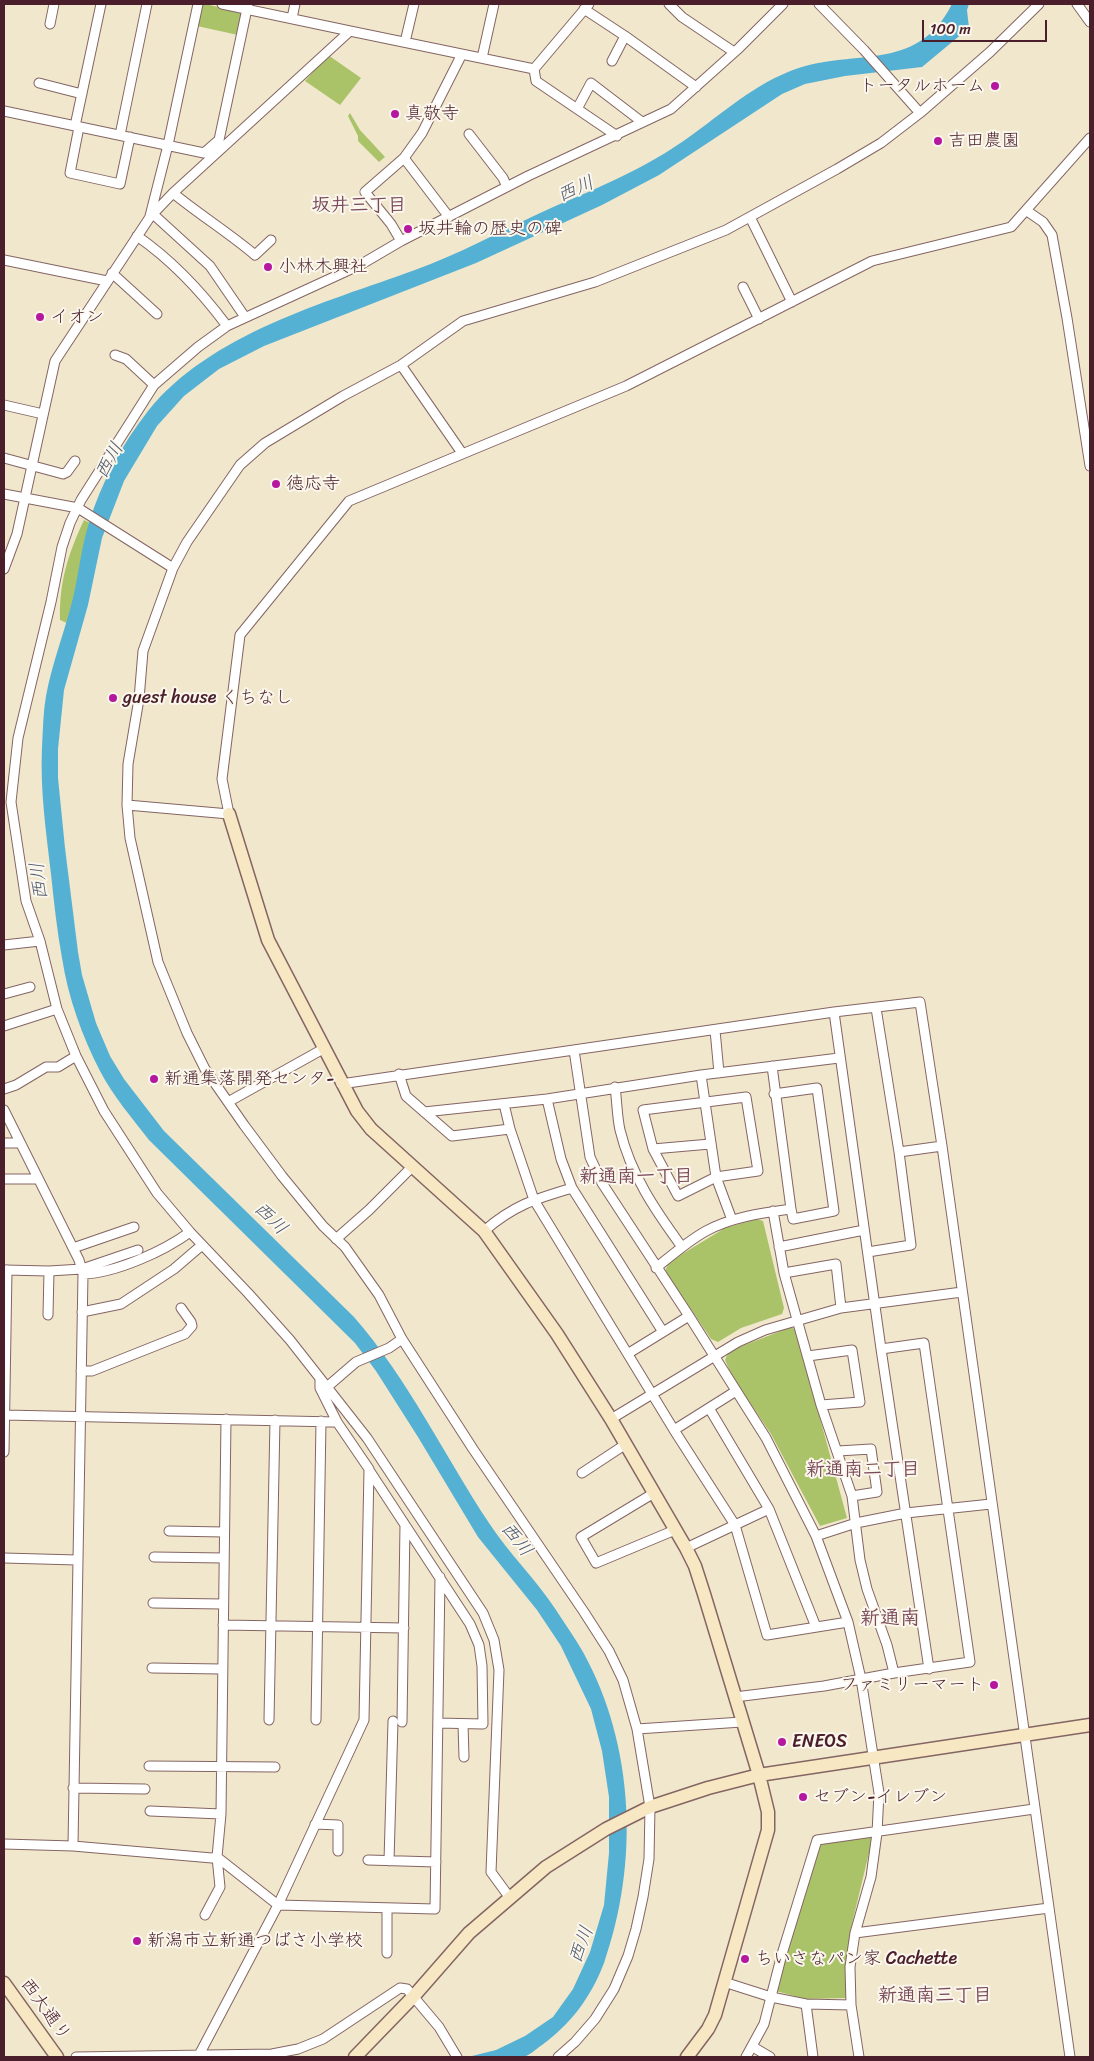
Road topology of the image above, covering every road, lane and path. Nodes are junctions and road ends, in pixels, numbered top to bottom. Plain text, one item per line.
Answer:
1 (54, 4) edge
2 (101, 4) edge
3 (147, 4) edge
4 (198, 4) edge
5 (222, 4) edge
6 (295, 4) edge
7 (414, 4) edge
8 (494, 4) edge
9 (669, 4) edge
10 (819, 4) edge
11 (1039, 4) edge
12 (1077, 4) edge
13 (780, 5) edge
14 (247, 6) edge
15 (586, 6) edge
16 (292, 18) junction
17 (1090, 22) edge
18 (50, 24) dead end
19 (350, 31) junction
20 (625, 36) junction
21 (405, 42) junction
22 (734, 52) junction
23 (462, 54) junction
24 (482, 58) junction
25 (612, 61) dead end
26 (534, 69) junction
27 (39, 83) dead end
28 (696, 87) junction
29 (82, 94) junction
30 (577, 109) junction
31 (4, 111) edge
32 (920, 113) junction
33 (642, 122) junction
34 (77, 126) junction
35 (469, 134) dead end
36 (120, 135) junction
37 (617, 136) junction
38 (130, 137) junction
39 (1090, 138) edge
40 (168, 145) junction
41 (204, 153) junction
42 (404, 158) junction
43 (210, 161) junction
44 (507, 187) junction
45 (172, 194) junction
46 (1027, 211) junction
47 (151, 215) junction
48 (449, 217) junction
49 (750, 217) junction
50 (137, 236) junction
51 (271, 240) dead end
52 (401, 241) junction
53 (4, 260) edge
54 (112, 273) junction
55 (107, 281) junction
56 (743, 287) dead end
57 (792, 302) junction
58 (158, 314) dead end
59 (245, 317) junction
60 (759, 319) junction
61 (227, 326) junction
62 (115, 355) dead end
63 (401, 365) junction
64 (154, 385) junction
65 (4, 405) edge
66 (43, 414) junction
67 (462, 452) junction
68 (4, 458) edge
69 (75, 461) dead end
70 (31, 466) junction
71 (1090, 466) edge
72 (4, 494) edge
73 (25, 498) junction
74 (78, 508) junction
75 (173, 568) junction
76 (4, 569) edge
77 (127, 805) junction
78 (229, 814) junction
79 (40, 941) junction
80 (4, 945) edge
81 (30, 987) dead end
82 (4, 994) edge
83 (876, 1008) junction
84 (57, 1009) junction
85 (834, 1012) junction
86 (4, 1026) edge
87 (715, 1030) junction
88 (323, 1049) junction
89 (574, 1050) junction
90 (76, 1056) junction
91 (839, 1058) junction
92 (772, 1066) junction
93 (719, 1072) junction
94 (399, 1074) junction
95 (701, 1075) junction
96 (341, 1084) junction
97 (615, 1088) junction
98 (4, 1089) edge
99 (580, 1094) junction
100 (774, 1094) junction
101 (547, 1099) junction
102 (706, 1101) junction
103 (228, 1102) junction
104 (504, 1104) junction
105 (4, 1110) edge
106 (424, 1112) junction
107 (7, 1123) edge
108 (510, 1129) junction
109 (4, 1143) edge
110 (20, 1143) junction
111 (710, 1144) junction
112 (942, 1146) junction
113 (652, 1149) junction
114 (899, 1152) junction
115 (412, 1167) junction
116 (716, 1177) junction
117 (4, 1179) edge
118 (38, 1179) junction
119 (572, 1188) junction
120 (534, 1200) junction
121 (791, 1209) junction
122 (773, 1211) junction
123 (732, 1220) junction
124 (134, 1227) dead end
125 (864, 1230) junction
126 (190, 1232) junction
127 (484, 1232) junction
128 (336, 1239) junction
129 (202, 1245) junction
130 (682, 1247) junction
131 (779, 1247) junction
132 (73, 1248) junction
133 (138, 1250) dead end
134 (868, 1252) junction
135 (656, 1268) junction
136 (5, 1270) edge
137 (49, 1271) junction
138 (83, 1271) junction
139 (784, 1273) junction
140 (962, 1292) junction
141 (875, 1302) junction
142 (181, 1308) dead end
143 (841, 1308) junction
144 (82, 1312) junction
145 (48, 1315) dead end
146 (689, 1316) junction
147 (798, 1319) junction
148 (663, 1332) junction
149 (402, 1339) junction
150 (881, 1349) junction
151 (629, 1353) junction
152 (714, 1356) junction
153 (808, 1356) junction
154 (81, 1371) junction
155 (320, 1378) junction
156 (327, 1387) junction
157 (736, 1391) junction
158 (652, 1394) junction
159 (822, 1406) junction
160 (709, 1408) junction
161 (5, 1415) edge
162 (81, 1416) junction
163 (226, 1419) junction
164 (611, 1419) junction
165 (275, 1420) junction
166 (321, 1421) junction
167 (337, 1422) junction
168 (674, 1430) junction
169 (626, 1444) junction
170 (4, 1452) edge
171 (838, 1452) junction
172 (369, 1469) junction
173 (582, 1473) dead end
174 (654, 1492) junction
175 (852, 1496) junction
176 (991, 1504) junction
177 (948, 1508) junction
178 (770, 1510) junction
179 (906, 1513) junction
180 (856, 1523) junction
181 (405, 1525) junction
182 (735, 1525) junction
183 (675, 1530) junction
184 (169, 1531) dead end
185 (224, 1532) junction
186 (816, 1536) junction
187 (686, 1548) junction
188 (154, 1556) dead end
189 (4, 1558) edge
190 (224, 1558) junction
191 (77, 1560) junction
192 (440, 1577) junction
193 (153, 1603) dead end
194 (223, 1604) junction
195 (848, 1622) junction
196 (223, 1625) junction
197 (271, 1625) junction
198 (318, 1626) junction
199 (366, 1627) junction
200 (816, 1627) junction
201 (404, 1628) junction
202 (152, 1668) dead end
203 (929, 1668) junction
204 (222, 1669) junction
205 (894, 1673) junction
206 (862, 1679) junction
207 (735, 1696) junction
208 (269, 1720) dead end
209 (316, 1720) dead end
210 (742, 1722) junction
211 (438, 1723) junction
212 (463, 1724) junction
213 (1090, 1725) edge
214 (638, 1729) junction
215 (1025, 1736) junction
216 (464, 1757) dead end
217 (874, 1758) junction
218 (150, 1766) dead end
219 (221, 1767) junction
220 (275, 1767) dead end
221 (759, 1775) junction
222 (73, 1788) junction
223 (145, 1789) dead end
224 (650, 1807) junction
225 (1034, 1809) junction
226 (150, 1810) dead end
227 (221, 1814) junction
228 (315, 1824) junction
229 (877, 1833) junction
230 (4, 1844) edge
231 (73, 1846) junction
232 (338, 1850) dead end
233 (217, 1857) junction
234 (368, 1860) dead end
235 (389, 1861) junction
236 (436, 1862) junction
237 (510, 1898) junction
238 (278, 1905) junction
239 (387, 1908) junction
240 (1049, 1908) junction
241 (205, 1915) dead end
242 (855, 1933) junction
243 (387, 1953) dead end
244 (724, 1982) junction
245 (4, 1985) edge
246 (413, 1997) junction
247 (771, 1997) junction
248 (806, 2004) junction
249 (851, 2005) junction
250 (753, 2047) junction
251 (200, 2056) junction
252 (57, 2057) edge
253 (76, 2057) edge
254 (355, 2057) edge
255 (457, 2057) edge
256 (558, 2057) edge
257 (687, 2057) edge
258 (746, 2057) edge
259 (770, 2057) edge
260 (813, 2057) edge
261 (859, 2057) edge
262 (1068, 2057) edge

1 - 18 street
2 - 29 street
3 - 36 street
4 - 40 street
5 - 14 street
6 - 16 street
7 - 21 street
8 - 24 street
9 - 22 street
10 - 32 street
11 - 32 street
12 - 17 street
13 - 22 street
14 - 16 street
14 - 41 street
15 - 20 street
15 - 26 street
16 - 19 street
19 - 21 street
19 - 43 street
20 - 25 street
20 - 28 street
21 - 23 street
22 - 28 street
23 - 24 street
23 - 42 street
24 - 26 street
26 - 30 street
27 - 29 street
28 - 33 street
29 - 34 street
30 - 33 street
30 - 37 street
31 - 34 street
32 - 49 street
33 - 37 street
34 - 36 street
34 - 38 street
35 - 44 street
36 - 38 street
37 - 44 street
38 - 40 street
39 - 46 street
40 - 41 street
40 - 47 street
41 - 43 street
42 - 48 street
42 - 52 street
43 - 45 street
44 - 48 street
45 - 47 street
45 - 51 street
46 - 57 street
46 - 71 street
47 - 50 street
47 - 59 street
48 - 52 street
49 - 57 street
49 - 63 street
50 - 54 street
50 - 61 street
52 - 59 street
53 - 55 street
54 - 55 street
54 - 58 street
55 - 66 street
56 - 60 street
57 - 60 street
59 - 61 street
60 - 67 street
61 - 64 street
62 - 64 street
63 - 67 street
63 - 75 street
64 - 74 street
65 - 66 street
66 - 70 street
67 - 78 street
68 - 70 street
69 - 70 street
70 - 73 street
72 - 73 street
73 - 74 street
73 - 76 street
74 - 75 street
74 - 79 street
75 - 77 street
77 - 78 street
77 - 103 street
78 - 88 street
79 - 80 street
79 - 84 street
81 - 82 street
83 - 85 street
83 - 112 street
83 - 114 street
84 - 86 street
84 - 90 street
85 - 87 street
85 - 91 street
87 - 89 street
87 - 93 street
88 - 96 street
88 - 103 street
89 - 94 street
89 - 99 street
90 - 98 street
90 - 126 street
91 - 92 street
91 - 125 street
92 - 93 street
92 - 100 street
93 - 95 street
94 - 96 street
94 - 106 street
95 - 97 street
95 - 102 street
96 - 115 street
97 - 99 street
97 - 130 street
99 - 101 street
99 - 135 street
100 - 121 street
100 - 121 street
101 - 104 street
101 - 119 street
102 - 111 street
102 - 113 street
102 - 116 street
103 - 128 street
104 - 106 street
104 - 108 street
105 - 107 street
106 - 108 street
107 - 110 street
108 - 120 street
109 - 110 street
110 - 118 street
111 - 113 street
111 - 116 street
112 - 114 street
112 - 140 street
113 - 116 street
114 - 134 street
115 - 127 street
115 - 128 street
116 - 123 street
117 - 118 street
118 - 132 street
119 - 120 street
119 - 148 street
120 - 127 street
120 - 151 street
121 - 122 street
122 - 123 street
122 - 131 street
123 - 130 street
124 - 132 street
125 - 131 street
125 - 134 street
126 - 129 street
126 - 138 street
127 - 164 street
128 - 149 street
129 - 144 street
129 - 155 street
130 - 135 street
131 - 139 street
132 - 138 street
133 - 138 street
134 - 141 street
135 - 146 street
136 - 137 street
136 - 161 street
137 - 138 street
137 - 145 street
138 - 144 street
139 - 143 street
139 - 147 street
140 - 141 street
140 - 176 street
141 - 143 street
141 - 150 street
142 - 154 street
143 - 147 street
144 - 154 street
146 - 148 street
146 - 152 street
147 - 152 street
147 - 153 street
148 - 151 street
149 - 156 street
149 - 214 street
150 - 177 street
150 - 179 street
151 - 158 street
152 - 157 street
152 - 158 street
153 - 159 street
153 - 159 street
154 - 162 street
155 - 156 street
155 - 167 street
156 - 237 street
157 - 160 street
157 - 186 street
158 - 164 street
158 - 168 street
159 - 171 street
160 - 168 street
160 - 178 street
161 - 162 street
161 - 170 street
162 - 163 street
162 - 191 street
163 - 165 street
163 - 185 street
164 - 169 street
165 - 166 street
165 - 197 street
166 - 167 street
166 - 198 street
167 - 172 street
168 - 182 street
169 - 173 street
169 - 174 street
171 - 175 street
171 - 175 street
172 - 181 street
172 - 199 street
174 - 183 street
174 - 183 street
175 - 180 street
176 - 177 street
176 - 215 street
177 - 179 street
177 - 203 street
178 - 182 street
178 - 200 street
179 - 180 street
179 - 203 street
180 - 186 street
180 - 205 street
181 - 192 street
181 - 201 street
182 - 187 street
182 - 200 street
183 - 187 street
184 - 185 street
185 - 190 street
186 - 195 street
187 - 207 street
188 - 190 street
189 - 191 street
190 - 194 street
191 - 222 street
192 - 211 street
192 - 212 street
193 - 194 street
194 - 196 street
195 - 200 street
195 - 206 street
196 - 197 street
196 - 204 street
197 - 198 street
197 - 208 street
198 - 199 street
198 - 209 street
199 - 201 street
199 - 228 street
201 - 235 street
202 - 204 street
203 - 205 street
204 - 219 street
205 - 206 street
206 - 207 street
206 - 217 street
207 - 210 street
210 - 214 street
210 - 221 street
211 - 212 street
211 - 236 street
212 - 216 street
213 - 215 street
214 - 224 street
215 - 217 street
215 - 225 street
217 - 221 street
217 - 229 street
218 - 219 street
219 - 220 street
219 - 227 street
221 - 224 street
221 - 244 street
222 - 223 street
222 - 231 street
224 - 237 street
224 - 256 street
225 - 229 street
225 - 240 street
226 - 227 street
227 - 233 street
228 - 232 street
228 - 238 street
229 - 242 street
229 - 247 street
230 - 231 street
231 - 233 street
233 - 238 street
233 - 241 street
234 - 235 street
235 - 236 street
236 - 239 street
237 - 246 street
238 - 239 street
238 - 251 street
239 - 243 street
240 - 242 street
240 - 262 street
242 - 249 street
244 - 247 street
244 - 257 street
245 - 252 street, 西大通り
246 - 251 street
246 - 254 street
246 - 255 street
247 - 248 street
247 - 250 street
248 - 249 street
248 - 260 street
249 - 261 street
250 - 258 street
250 - 259 street
251 - 253 street

